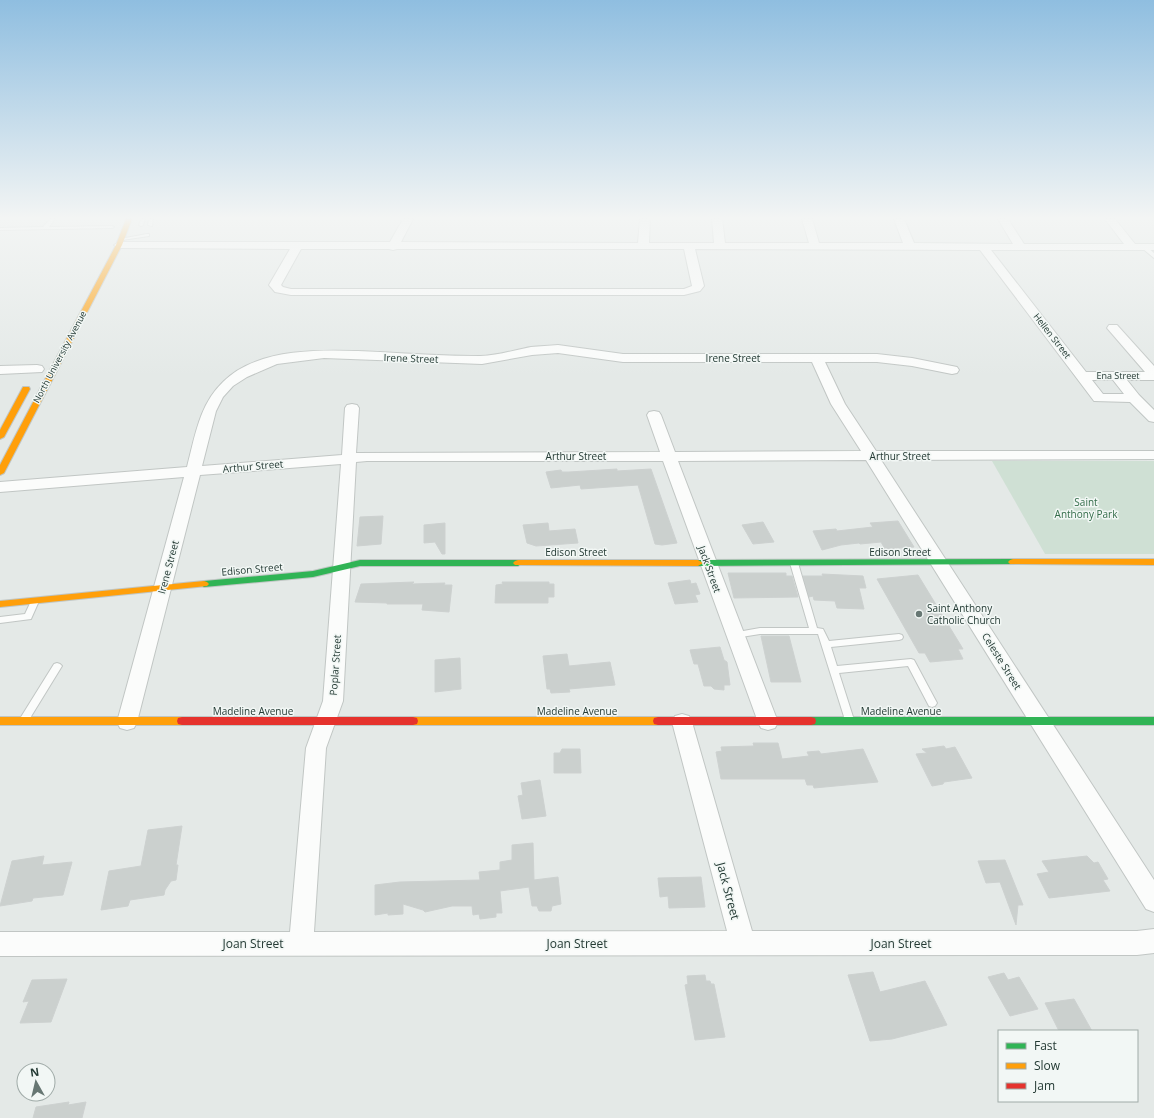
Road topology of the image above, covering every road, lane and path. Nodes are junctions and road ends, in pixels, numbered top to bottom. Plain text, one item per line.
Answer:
1 (106, 271) edge
2 (282, 271) edge
3 (695, 271) edge
4 (1002, 271) edge
5 (1113, 328) dead end
6 (817, 358) junction
7 (0, 370) edge
8 (952, 370) dead end
9 (35, 372) joint
10 (1154, 375) edge
11 (1082, 376) junction
12 (1117, 376) junction
13 (1134, 398) junction
14 (352, 408) dead end
15 (654, 415) dead end
16 (1154, 418) edge
17 (0, 437) edge
18 (1154, 455) edge
19 (669, 456) junction
20 (870, 456) junction
21 (348, 458) junction
22 (194, 470) junction
23 (0, 473) edge
24 (0, 487) edge
25 (940, 562) junction
26 (1154, 562) edge
27 (708, 563) junction
28 (794, 563) junction
29 (341, 567) junction
30 (162, 588) junction
31 (35, 600) junction
32 (0, 604) edge
33 (0, 620) edge
34 (814, 631) junction
35 (735, 635) junction
36 (899, 637) dead end
37 (826, 644) junction
38 (57, 666) dead end
39 (834, 670) junction
40 (932, 703) dead end
41 (0, 721) edge
42 (24, 721) junction
43 (1154, 721) edge
44 (128, 722) junction
45 (325, 722) junction
46 (682, 722) junction
47 (768, 722) junction
48 (850, 722) junction
49 (1041, 722) junction
50 (1154, 901) edge
51 (1154, 941) edge
52 (0, 944) edge
53 (301, 944) junction
54 (742, 944) junction

1 - 23 street, North University Avenue
2 - 3 street
4 - 11 street, Hellen Street
5 - 10 street
6 - 8 street, Irene Street
6 - 20 street, Celeste Street
6 - 22 street, Irene Street
7 - 9 street
9 - 17 street, North University Avenue
10 - 12 street, Ena Street
11 - 12 street, Ena Street
11 - 13 street, Hellen Street
12 - 13 street
13 - 16 street
14 - 21 street, Poplar Street
15 - 19 street, Jack Street
18 - 20 street, Arthur Street
19 - 20 street, Arthur Street
19 - 21 street, Arthur Street
19 - 27 street, Jack Street
20 - 25 street, Celeste Street
21 - 22 street, Arthur Street
21 - 29 street, Poplar Street
22 - 24 street, Arthur Street
22 - 30 street, Irene Street
25 - 26 street, Edison Street
25 - 28 street, Edison Street
25 - 49 street, Celeste Street
27 - 28 street, Edison Street
27 - 29 street, Edison Street
27 - 35 street, Jack Street
28 - 34 lane
29 - 30 street, Edison Street
29 - 45 street, Poplar Street
30 - 31 street, Edison Street
30 - 44 street, Irene Street
31 - 32 street, Edison Street
31 - 33 lane
34 - 35 lane
34 - 37 lane
35 - 47 street, Jack Street
36 - 37 lane
37 - 39 lane
38 - 42 lane
39 - 40 lane
39 - 48 lane
41 - 42 street, Madeline Avenue
42 - 44 street, Madeline Avenue
43 - 49 street, Madeline Avenue
44 - 45 street, Madeline Avenue
45 - 46 street, Madeline Avenue
45 - 53 street, Poplar Street
46 - 47 street, Madeline Avenue
46 - 54 street, Jack Street
47 - 48 street, Madeline Avenue
48 - 49 street, Madeline Avenue
49 - 50 street, Celeste Street
51 - 54 street, Joan Street
52 - 53 street, Joan Street
53 - 54 street, Joan Street

